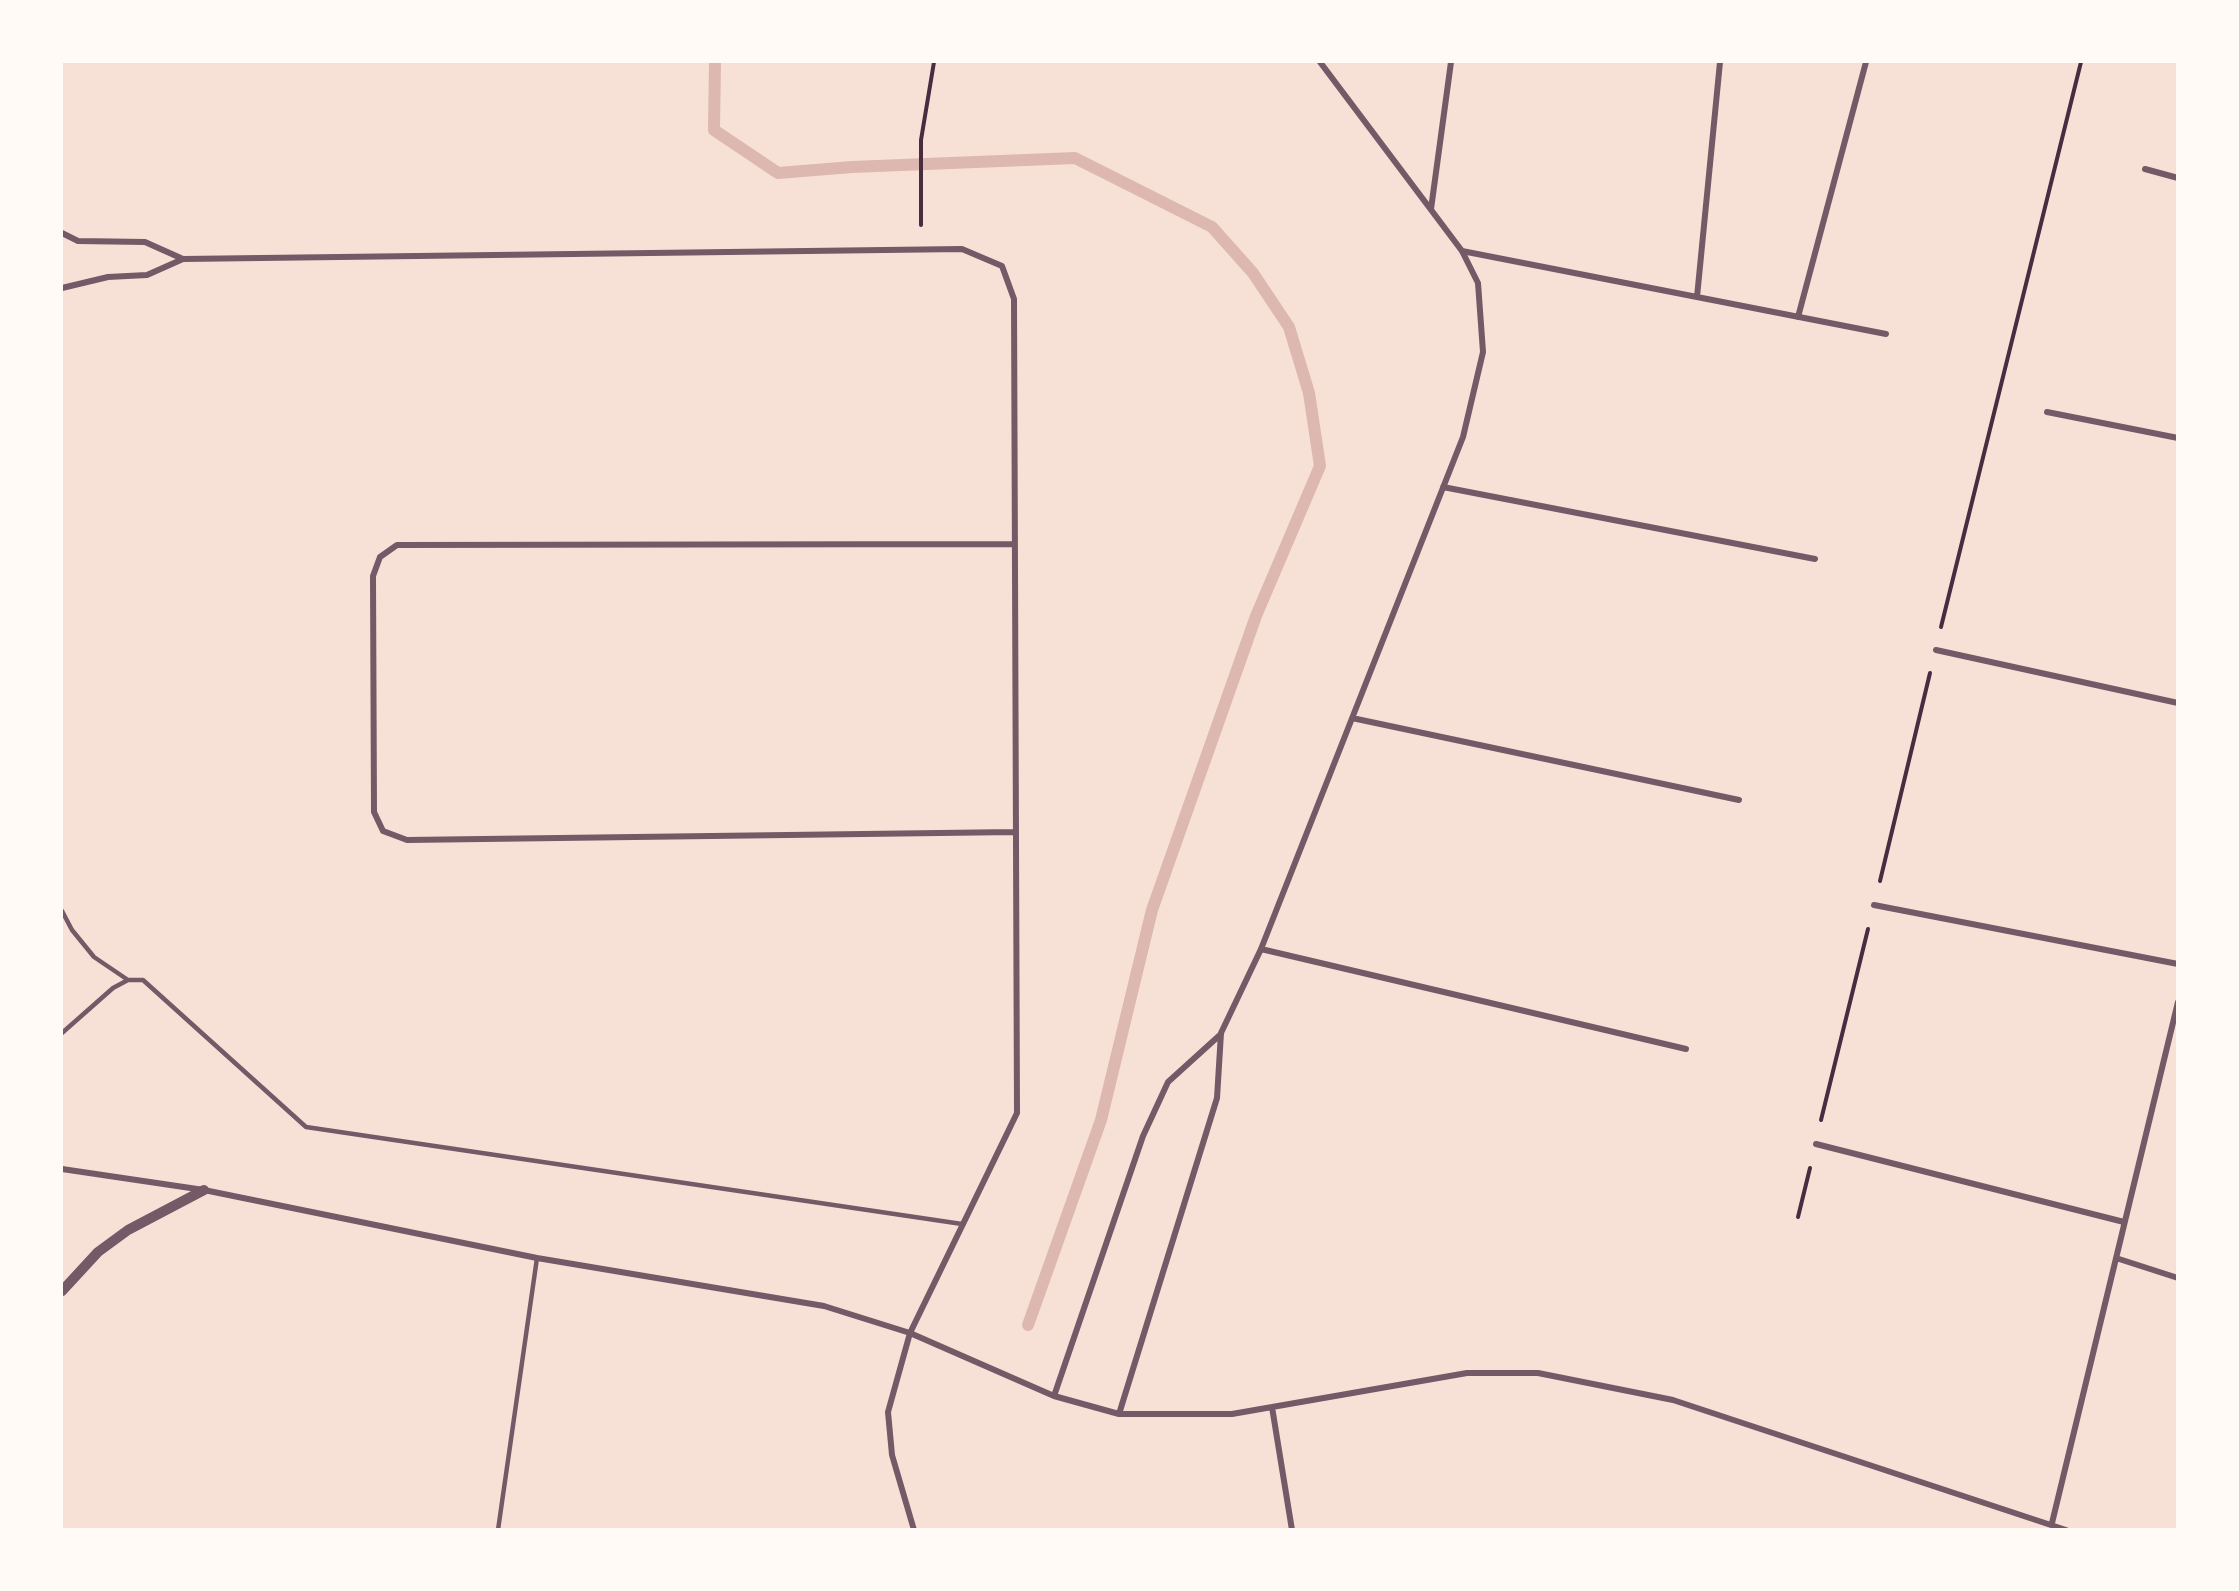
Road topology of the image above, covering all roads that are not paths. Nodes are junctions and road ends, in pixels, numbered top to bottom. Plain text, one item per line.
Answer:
1 (1320, 62) edge
2 (1451, 62) edge
3 (1720, 62) edge
4 (1866, 62) edge
5 (2145, 169) dead end
6 (2178, 178) edge
7 (1431, 209) junction
8 (62, 233) edge
9 (1462, 250) junction
10 (183, 260) junction
11 (62, 288) edge
12 (1697, 297) junction
13 (1798, 317) junction
14 (1886, 334) dead end
15 (2047, 412) dead end
16 (2178, 438) edge
17 (1443, 487) junction
18 (1015, 544) junction
19 (1815, 560) dead end
20 (1936, 650) dead end
21 (2178, 703) edge
22 (1352, 718) junction
23 (1739, 800) dead end
24 (1015, 832) junction
25 (1874, 904) dead end
26 (62, 911) edge
27 (1261, 949) junction
28 (2178, 964) edge
29 (128, 980) junction
30 (2177, 1007) edge
31 (62, 1033) edge
32 (1221, 1033) junction
33 (1686, 1049) dead end
34 (1815, 1144) dead end
35 (62, 1169) edge
36 (204, 1190) junction
37 (2124, 1222) junction
38 (962, 1224) junction
39 (537, 1258) junction
40 (2116, 1258) junction
41 (2178, 1278) edge
42 (62, 1291) edge
43 (910, 1333) junction
44 (1054, 1396) junction
45 (1272, 1407) junction
46 (1119, 1414) junction
47 (2052, 1523) junction
48 (498, 1530) edge
49 (914, 1530) edge
50 (1292, 1530) edge
51 (2066, 1530) edge

1 - 7 street
2 - 7 street
3 - 12 street
4 - 13 street
5 - 6 street
7 - 9 street
8 - 10 street
9 - 12 street
9 - 17 street
10 - 11 street
10 - 18 street
12 - 13 street
13 - 14 street
15 - 16 street
17 - 19 street
17 - 22 street
18 - 24 street
18 - 24 street
20 - 21 street
22 - 23 street
22 - 27 street
24 - 38 street
25 - 28 street
26 - 29 lane
27 - 32 street
27 - 33 street
29 - 31 lane
29 - 38 lane
30 - 37 street
32 - 44 street
32 - 46 street
34 - 37 street
35 - 36 street
36 - 39 street
36 - 42 street
37 - 40 street
38 - 43 street
39 - 43 street
39 - 48 lane
40 - 41 street
40 - 47 street
43 - 44 street
43 - 49 street
44 - 46 street
45 - 46 street
45 - 47 street
45 - 50 street
47 - 51 street

